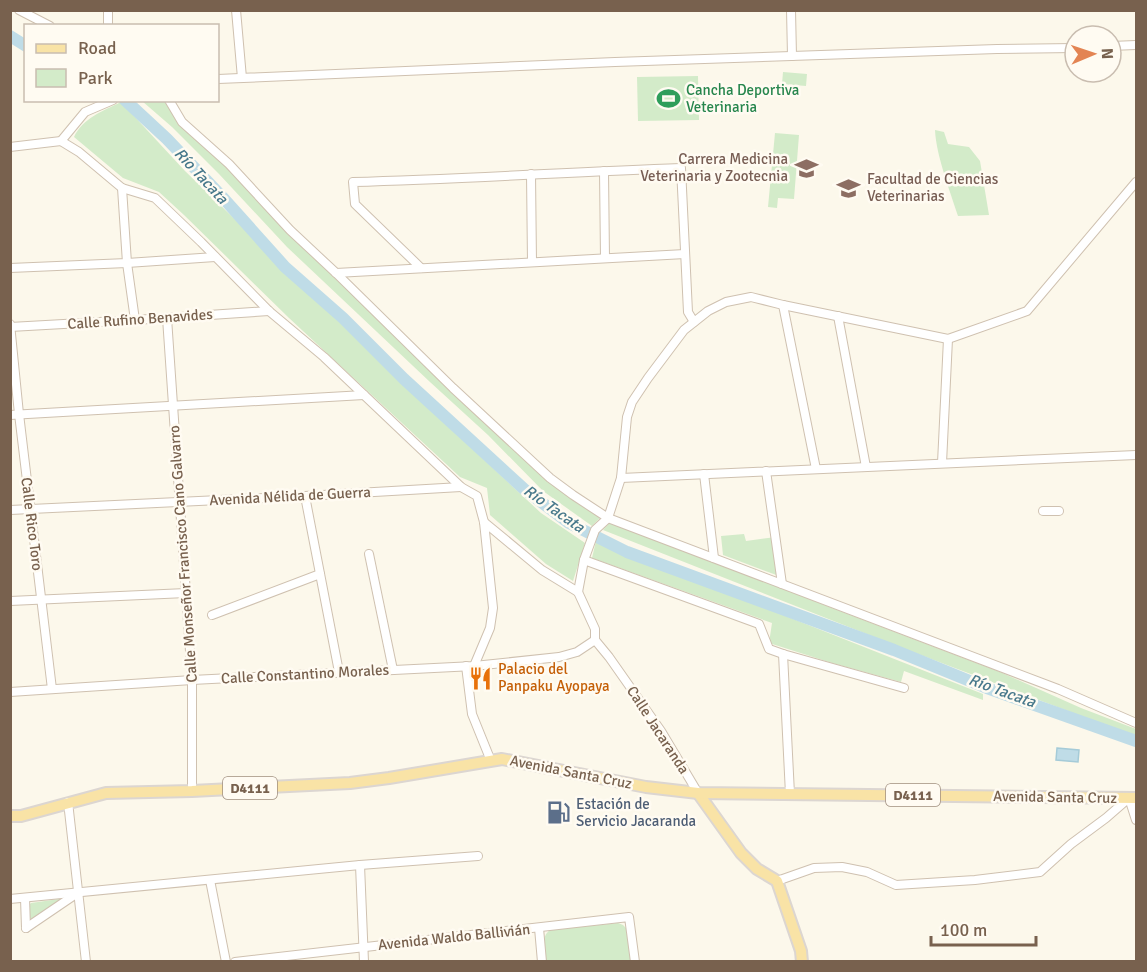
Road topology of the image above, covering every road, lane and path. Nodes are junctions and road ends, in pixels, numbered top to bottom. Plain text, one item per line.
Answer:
1 (19, 10) edge
2 (236, 10) edge
3 (791, 10) edge
4 (46, 24) edge
5 (1063, 48) edge
6 (792, 56) junction
7 (242, 78) junction
8 (219, 79) edge
9 (108, 102) edge
10 (170, 102) edge
11 (61, 141) junction
12 (10, 147) edge
13 (604, 171) junction
14 (531, 174) junction
15 (1137, 183) edge
16 (122, 188) junction
17 (685, 254) junction
18 (215, 257) junction
19 (605, 258) junction
20 (532, 262) junction
21 (127, 263) junction
22 (10, 268) edge
23 (421, 268) junction
24 (336, 273) junction
25 (783, 305) junction
26 (269, 311) junction
27 (838, 316) junction
28 (167, 318) junction
29 (135, 320) junction
30 (694, 322) junction
31 (11, 326) edge
32 (948, 339) junction
33 (364, 395) junction
34 (172, 406) junction
35 (15, 415) edge
36 (1137, 454) edge
37 (942, 463) junction
38 (866, 467) junction
39 (816, 469) junction
40 (766, 471) junction
41 (704, 474) junction
42 (621, 478) junction
43 (461, 487) junction
44 (305, 496) junction
45 (179, 502) junction
46 (30, 509) junction
47 (10, 510) edge
48 (1043, 511) dead end
49 (1059, 512) dead end
50 (608, 518) junction
51 (484, 522) junction
52 (369, 554) dead end
53 (714, 558) junction
54 (584, 560) junction
55 (320, 574) junction
56 (782, 584) junction
57 (578, 592) junction
58 (186, 593) junction
59 (42, 600) junction
60 (10, 601) edge
61 (212, 615) dead end
62 (595, 640) junction
63 (783, 654) junction
64 (470, 666) junction
65 (393, 670) junction
66 (339, 672) junction
67 (192, 680) junction
68 (904, 688) dead end
69 (52, 689) junction
70 (10, 692) edge
71 (1137, 723) edge
72 (491, 761) junction
73 (192, 791) junction
74 (698, 793) junction
75 (790, 794) junction
76 (1133, 798) edge
77 (68, 802) junction
78 (10, 816) edge
79 (1137, 820) edge
80 (478, 856) dead end
81 (360, 865) junction
82 (210, 880) junction
83 (777, 881) junction
84 (77, 893) junction
85 (25, 898) junction
86 (10, 899) edge
87 (539, 928) junction
88 (364, 947) junction
89 (86, 962) edge
90 (226, 962) edge
91 (235, 962) edge
92 (364, 962) edge
93 (542, 962) edge
94 (635, 962) edge
95 (802, 962) edge

1 - 4 street
2 - 7 street
3 - 6 street
5 - 6 street
6 - 7 street
7 - 8 street
9 - 11 street
10 - 24 street
11 - 12 street
11 - 16 street
13 - 14 street
13 - 17 street
13 - 19 street
14 - 20 street
14 - 23 street
15 - 32 street
16 - 18 street
16 - 21 street
17 - 19 street
17 - 30 street
18 - 21 street
18 - 26 street
19 - 20 street
20 - 23 street
21 - 22 street
21 - 29 street
23 - 24 street
24 - 50 street
25 - 27 street
25 - 30 street
25 - 39 street
26 - 28 street, Calle Rufino Benavides
26 - 33 street
27 - 32 street
27 - 38 street
28 - 29 street, Calle Rufino Benavides
28 - 34 street, Calle Monseñor Francisco Cano Galvarro
29 - 31 street, Calle Rufino Benavides
30 - 42 street
31 - 35 street, Calle Rico Toro
32 - 37 street
33 - 34 street
33 - 43 street
34 - 35 street
34 - 45 street, Calle Monseñor Francisco Cano Galvarro
35 - 46 street, Calle Rico Toro
36 - 37 street
37 - 38 street
38 - 39 street
39 - 40 street
40 - 41 street
40 - 56 street
41 - 42 street
41 - 53 street
42 - 50 street
43 - 44 street, Avenida Nélida de Guerra
43 - 51 street
44 - 45 street, Avenida Nélida de Guerra
44 - 55 street
45 - 46 street, Avenida Nélida de Guerra
45 - 58 street, Calle Monseñor Francisco Cano Galvarro
46 - 47 street, Avenida Nélida de Guerra
46 - 59 street, Calle Rico Toro
48 - 49 street
50 - 53 street
50 - 54 street
51 - 57 street
51 - 64 street
52 - 65 street
53 - 56 street
54 - 57 street
54 - 63 street
55 - 61 street
55 - 66 street
56 - 71 street
57 - 62 street, Calle Jacaranda
58 - 59 street
58 - 67 street, Calle Monseñor Francisco Cano Galvarro
59 - 60 street
59 - 69 street, Calle Rico Toro
62 - 64 street, Calle Constantino Morales
62 - 74 street, Calle Jacaranda
63 - 68 street
63 - 75 street
64 - 65 street, Calle Constantino Morales
64 - 72 street
65 - 66 street, Calle Constantino Morales
66 - 67 street, Calle Constantino Morales
67 - 69 street, Calle Constantino Morales
67 - 73 street, Calle Monseñor Francisco Cano Galvarro
69 - 70 street, Calle Constantino Morales
72 - 73 main road, Avenida Santa Cruz / D4111
72 - 74 main road, Avenida Santa Cruz / D4111
73 - 77 main road, Avenida Santa Cruz / D4111
74 - 75 main road, Avenida Santa Cruz / D4111
74 - 83 main road, Calle Jacaranda
75 - 76 main road, Avenida Santa Cruz / D4111
76 - 79 street
76 - 83 street
77 - 78 main road, Avenida Santa Cruz / D4111
77 - 84 street
80 - 81 street
81 - 82 street
81 - 88 street
82 - 84 street
82 - 90 street
83 - 95 main road
84 - 85 street
84 - 85 street
84 - 89 street
85 - 86 street
87 - 88 street, Avenida Waldo Ballivián
87 - 93 street
87 - 94 street, Avenida Waldo Ballivián
88 - 91 street, Avenida Waldo Ballivián
88 - 92 street

